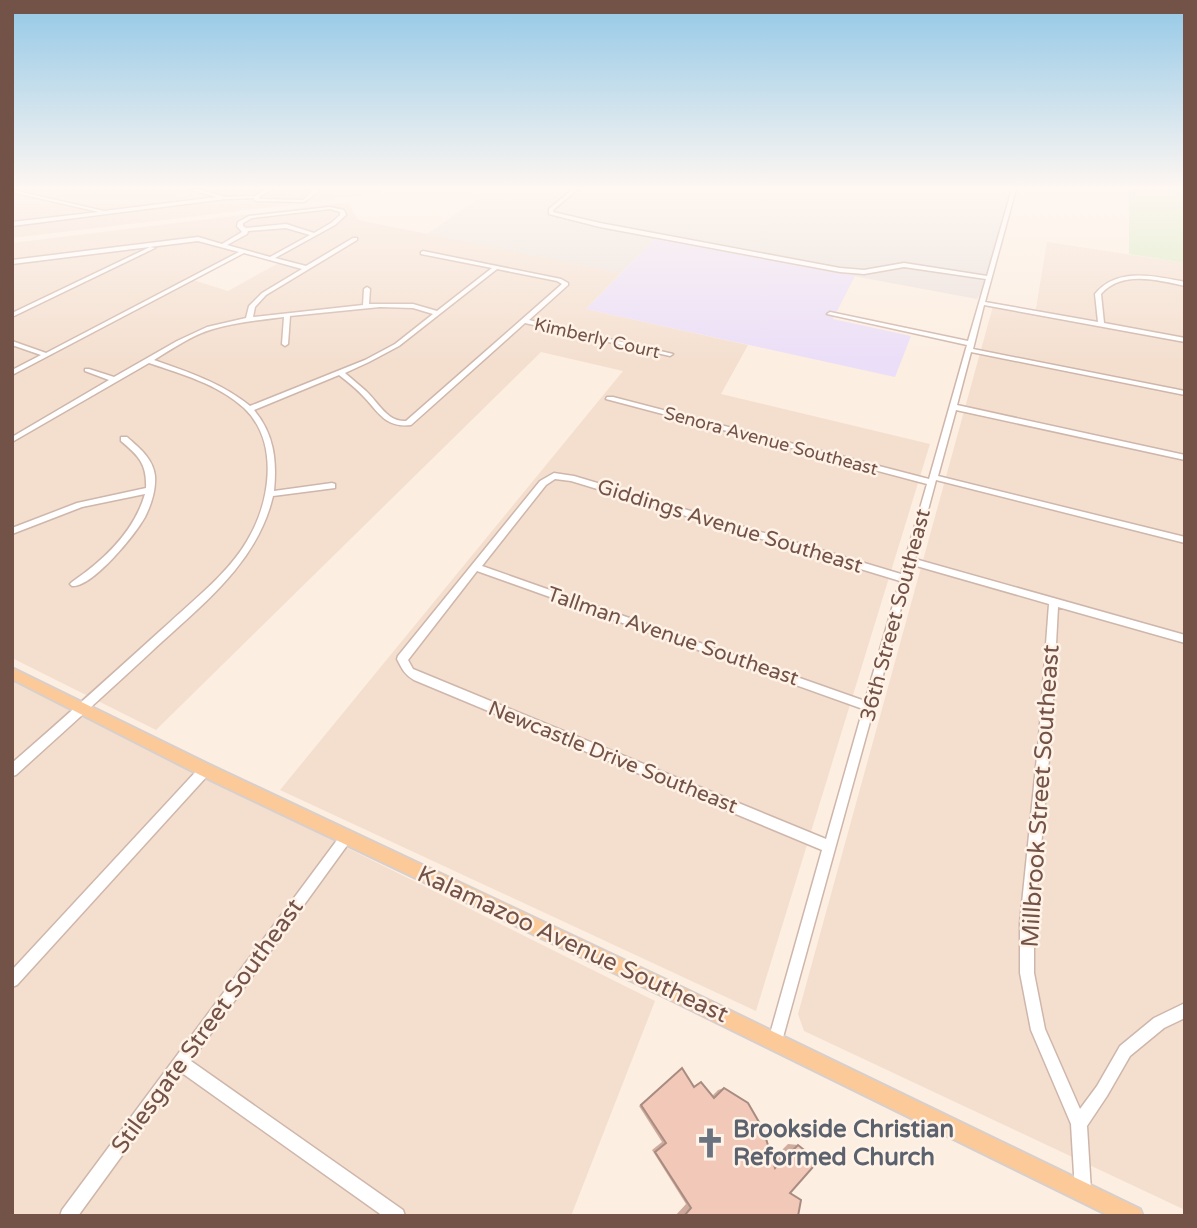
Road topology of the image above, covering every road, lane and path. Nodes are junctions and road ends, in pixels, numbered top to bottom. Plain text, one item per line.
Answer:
1 (139, 246) edge
2 (153, 246) edge
3 (228, 246) edge
4 (292, 246) edge
5 (343, 246) edge
6 (714, 246) edge
7 (998, 246) edge
8 (244, 251) junction
9 (423, 253) dead end
10 (271, 258) junction
11 (12, 262) edge
12 (497, 267) junction
13 (306, 268) junction
14 (989, 278) junction
15 (1185, 284) edge
16 (367, 289) dead end
17 (983, 303) junction
18 (366, 306) junction
19 (438, 313) junction
20 (830, 314) dead end
21 (12, 315) edge
22 (286, 316) junction
23 (250, 319) junction
24 (524, 321) junction
25 (1101, 325) junction
26 (1185, 340) edge
27 (12, 343) edge
28 (285, 344) dead end
29 (971, 347) junction
30 (670, 354) dead end
31 (46, 355) junction
32 (148, 360) junction
33 (86, 370) dead end
34 (12, 373) edge
35 (341, 373) junction
36 (114, 380) junction
37 (1185, 393) edge
38 (610, 399) dead end
39 (954, 407) junction
40 (250, 409) junction
41 (124, 439) dead end
42 (12, 440) edge
43 (1185, 458) edge
44 (932, 480) junction
45 (332, 486) dead end
46 (150, 490) junction
47 (270, 494) junction
48 (12, 531) edge
49 (1185, 540) edge
50 (911, 561) junction
51 (475, 567) junction
52 (906, 579) junction
53 (75, 584) dead end
54 (1054, 601) junction
55 (1185, 639) edge
56 (12, 673) edge
57 (870, 707) junction
58 (83, 708) junction
59 (205, 770) junction
60 (12, 771) edge
61 (347, 836) junction
62 (830, 847) junction
63 (12, 980) edge
64 (1185, 1010) edge
65 (775, 1041) junction
66 (180, 1062) junction
67 (1079, 1124) junction
68 (1083, 1191) junction
69 (68, 1216) edge
70 (397, 1216) edge
71 (1133, 1216) edge

1 - 11 street
2 - 21 street
3 - 8 street
4 - 10 street
5 - 13 street
6 - 14 street
7 - 14 street, 36th Street Southeast
8 - 10 street
8 - 31 street
9 - 12 street
10 - 13 street
12 - 19 street
12 - 24 street
13 - 23 street
14 - 17 street, 36th Street Southeast
15 - 25 street
16 - 18 street
17 - 25 street
17 - 29 street, 36th Street Southeast
18 - 19 street
18 - 22 street
19 - 35 street
20 - 29 street
22 - 23 street
22 - 28 street
23 - 32 street
24 - 30 street, Kimberly Court
24 - 35 street
25 - 26 street
27 - 31 street
29 - 37 street
29 - 39 street, 36th Street Southeast
31 - 34 street
32 - 36 street
32 - 40 street
33 - 36 street
35 - 40 street
36 - 42 street
38 - 44 street, Senora Avenue Southeast
39 - 43 street
39 - 44 street, 36th Street Southeast
40 - 47 street
41 - 46 street
44 - 49 street, Senora Avenue Southeast
44 - 50 street, 36th Street Southeast
45 - 47 street
46 - 48 street
46 - 53 street
47 - 58 street
50 - 52 street, 36th Street Southeast
50 - 54 street
51 - 52 street, Giddings Avenue Southeast
51 - 57 street, Tallman Avenue Southeast
51 - 62 street, Newcastle Drive Southeast
52 - 57 street, 36th Street Southeast
54 - 55 street
54 - 67 street, Millbrook Street Southeast
56 - 58 main road, Kalamazoo Avenue Southeast
57 - 62 street, 36th Street Southeast
58 - 59 main road, Kalamazoo Avenue Southeast
58 - 60 street
59 - 61 main road, Kalamazoo Avenue Southeast
59 - 63 street
61 - 65 main road, Kalamazoo Avenue Southeast
61 - 66 street, Stilesgate Street Southeast
62 - 65 street, 36th Street Southeast
64 - 67 street
65 - 68 main road, Kalamazoo Avenue Southeast
66 - 69 street, Stilesgate Street Southeast
66 - 70 street
67 - 68 street, Millbrook Street Southeast
68 - 71 main road, Kalamazoo Avenue Southeast

